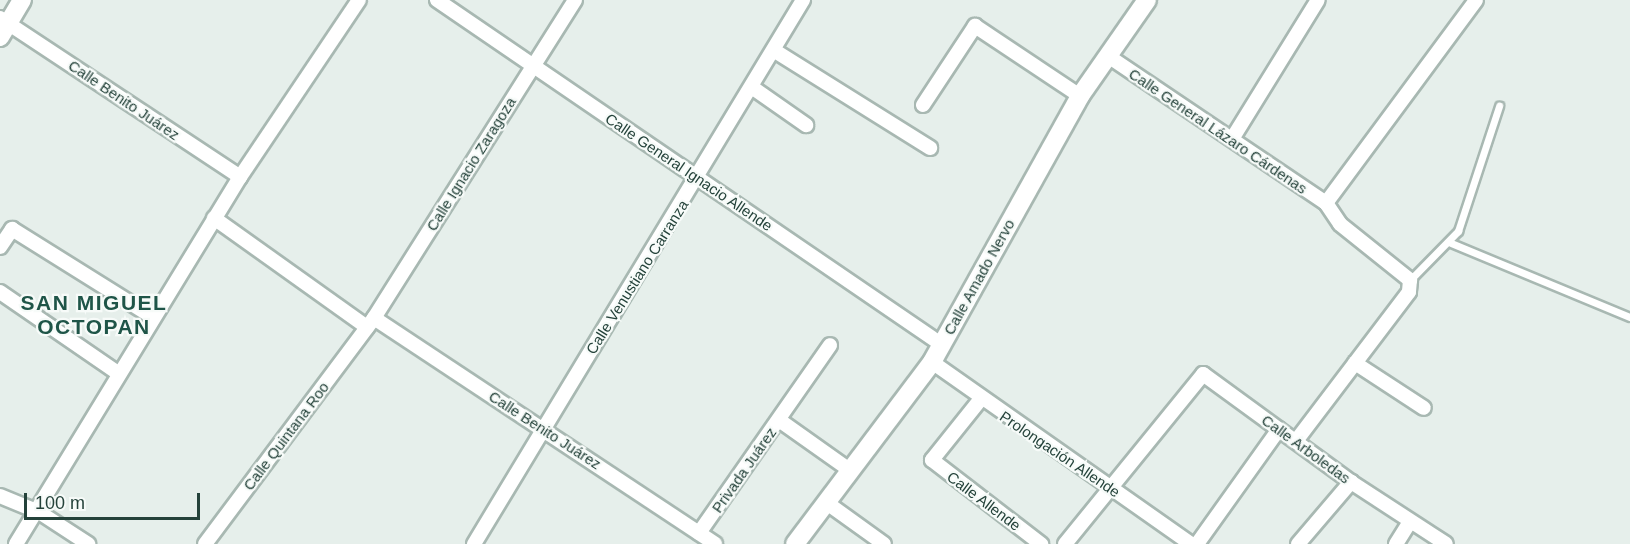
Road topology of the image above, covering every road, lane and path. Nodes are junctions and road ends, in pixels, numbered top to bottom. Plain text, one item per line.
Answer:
1 (22, 0) edge
2 (359, 0) edge
3 (437, 0) edge
4 (575, 0) edge
5 (803, 0) edge
6 (1147, 0) edge
7 (1318, 0) edge
8 (1476, 0) edge
9 (3, 26) edge
10 (775, 51) junction
11 (1111, 58) junction
12 (533, 66) junction
13 (753, 88) junction
14 (1080, 96) junction
15 (923, 105) dead end
16 (1499, 106) dead end
17 (806, 125) dead end
18 (1232, 139) junction
19 (930, 148) dead end
20 (240, 177) junction
21 (698, 178) junction
22 (1326, 203) junction
23 (214, 218) junction
24 (1451, 243) junction
25 (0, 247) edge
26 (1410, 280) junction
27 (0, 292) edge
28 (1630, 316) edge
29 (153, 317) junction
30 (370, 323) junction
31 (941, 344) junction
32 (830, 345) dead end
33 (932, 362) junction
34 (1355, 363) junction
35 (118, 373) junction
36 (980, 400) junction
37 (1424, 408) dead end
38 (779, 420) junction
39 (543, 429) junction
40 (1280, 429) junction
41 (1296, 441) junction
42 (850, 471) junction
43 (1350, 482) junction
44 (1109, 487) junction
45 (0, 496) edge
46 (827, 503) junction
47 (39, 512) junction
48 (1410, 522) junction
49 (699, 533) junction
50 (16, 544) edge
51 (88, 544) edge
52 (205, 544) edge
53 (474, 544) edge
54 (716, 544) edge
55 (795, 544) edge
56 (884, 544) edge
57 (1041, 544) edge
58 (1065, 544) edge
59 (1191, 544) edge
60 (1197, 544) edge
61 (1299, 544) edge
62 (1396, 544) edge
63 (1446, 544) edge

1 - 9 street
2 - 20 street
3 - 12 street, Calle General Ignacio Allende
4 - 12 street, Calle Ignacio Zaragoza
5 - 10 street, Calle Venustiano Carranza
6 - 11 street, Calle Amado Nervo
7 - 18 street
8 - 22 street
9 - 20 street, Calle Benito Juárez
10 - 13 street, Calle Venustiano Carranza
10 - 19 street
11 - 14 street, Calle Amado Nervo
11 - 18 street, Calle General Lázaro Cárdenas
12 - 21 street, Calle General Ignacio Allende
12 - 30 street, Calle Ignacio Zaragoza
13 - 17 street
13 - 21 street, Calle Venustiano Carranza
14 - 15 street
14 - 31 street, Calle Amado Nervo
16 - 24 lane
18 - 22 street, Calle General Lázaro Cárdenas
20 - 23 street
21 - 31 street, Calle General Ignacio Allende
21 - 39 street, Calle Venustiano Carranza
22 - 26 street, Calle General Lázaro Cárdenas
23 - 29 street
23 - 30 street, Calle Benito Juárez
24 - 26 lane
24 - 28 lane
25 - 29 street
26 - 34 street
27 - 35 street
29 - 35 street
30 - 39 street, Calle Benito Juárez
30 - 52 street, Calle Quintana Roo
31 - 33 street, Calle Amado Nervo
32 - 38 street
33 - 36 street, Prolongación Allende
33 - 42 street, Calle Amado Nervo
34 - 37 street
34 - 41 street
35 - 47 street
36 - 44 street, Prolongación Allende
36 - 57 street, Calle Allende
38 - 42 street, Privada Juárez
38 - 49 street, Privada Juárez
39 - 49 street, Calle Benito Juárez
39 - 53 street, Calle Venustiano Carranza
40 - 41 street, Calle Arboledas
40 - 44 street, Calle Arboledas
40 - 60 street
41 - 43 street, Calle Arboledas
42 - 46 street, Calle Amado Nervo
43 - 48 street, Calle Arboledas
43 - 61 street
44 - 58 street
44 - 59 street, Prolongación Allende
45 - 47 street
46 - 55 street, Calle Amado Nervo
46 - 56 street
47 - 50 street
47 - 51 street
48 - 62 street
48 - 63 street, Calle Arboledas
49 - 54 street, Calle Benito Juárez

